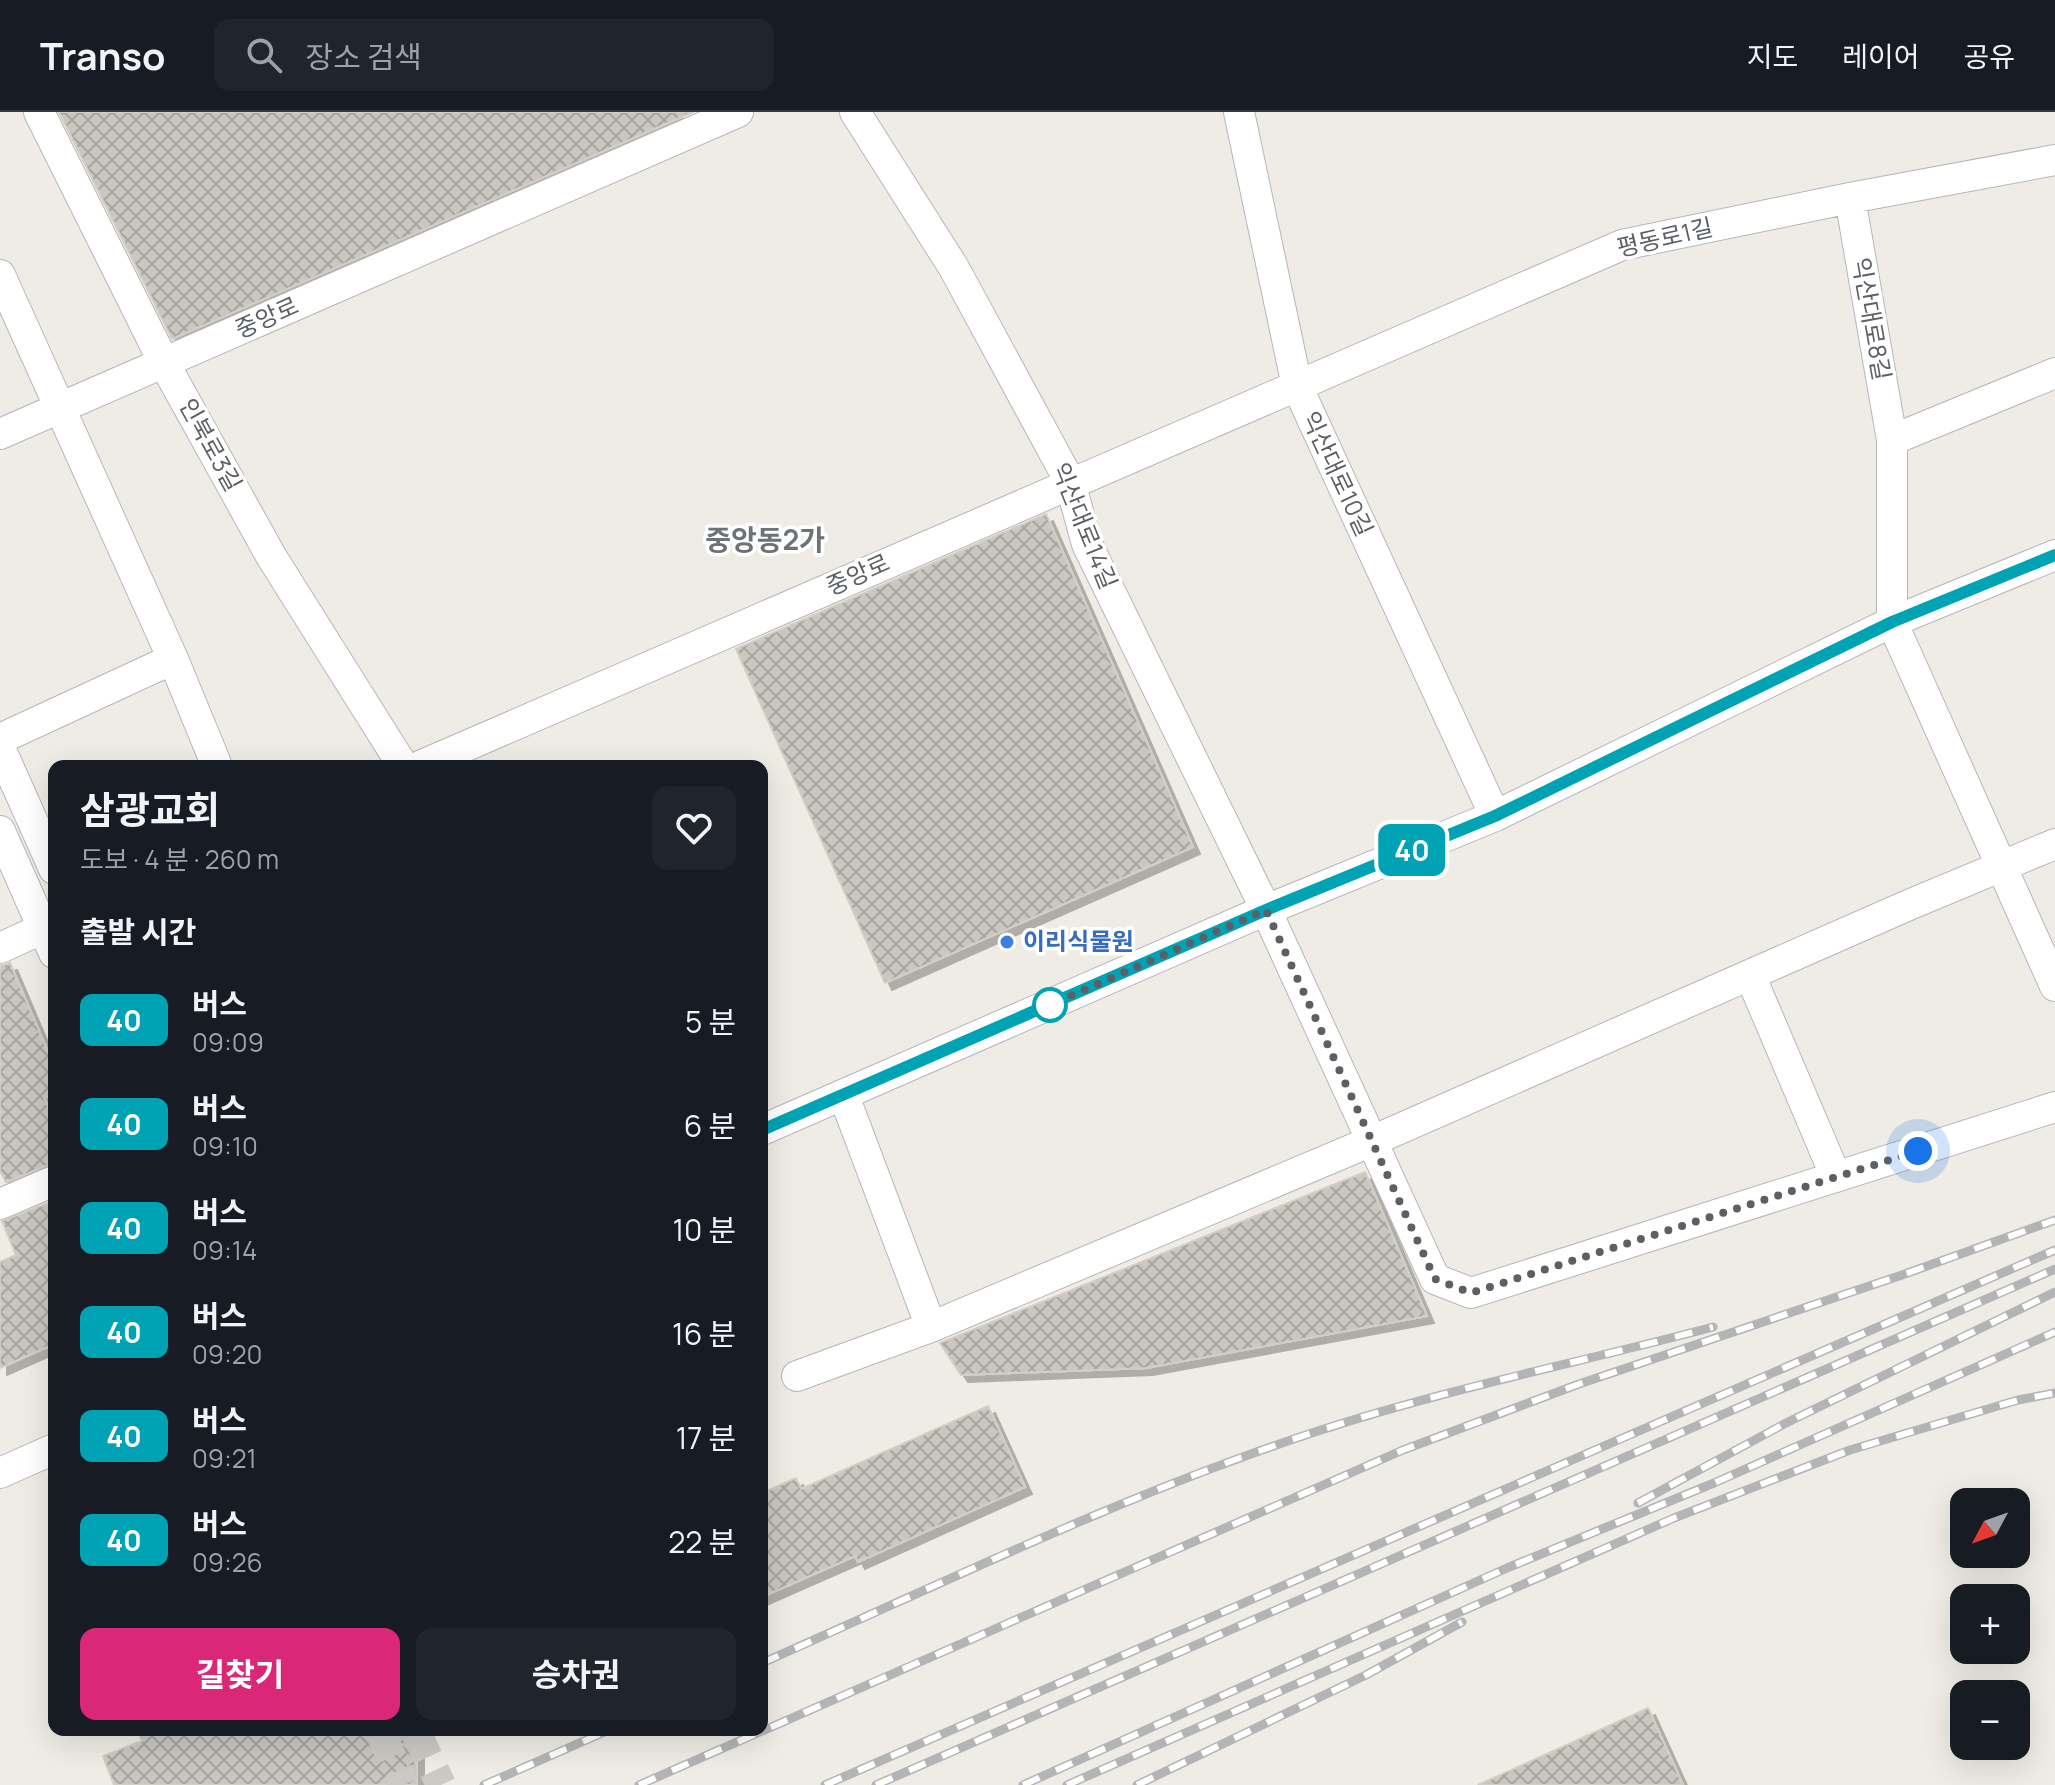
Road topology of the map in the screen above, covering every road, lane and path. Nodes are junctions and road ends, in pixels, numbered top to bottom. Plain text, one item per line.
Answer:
1 (39, 112) edge
2 (738, 112) edge
3 (855, 112) edge
4 (1239, 112) edge
5 (2055, 160) edge
6 (1850, 198) junction
7 (0, 275) edge
8 (164, 363) junction
9 (2055, 373) edge
10 (1297, 386) junction
11 (59, 408) junction
12 (0, 434) edge
13 (1892, 440) junction
14 (1070, 482) junction
15 (2055, 555) edge
16 (1892, 622) junction
17 (173, 659) junction
18 (0, 739) edge
19 (0, 748) edge
20 (215, 760) edge
21 (399, 760) edge
22 (446, 760) edge
23 (1495, 816) junction
24 (0, 831) edge
25 (2055, 844) edge
26 (48, 856) edge
27 (2002, 867) junction
28 (1266, 910) junction
29 (48, 938) edge
30 (48, 940) edge
31 (0, 948) edge
32 (1750, 975) junction
33 (2055, 986) edge
34 (844, 1096) junction
35 (2055, 1107) edge
36 (768, 1128) edge
37 (1372, 1141) junction
38 (1836, 1177) junction
39 (48, 1184) edge
40 (0, 1204) edge
41 (931, 1327) junction
42 (797, 1376) dead end
43 (48, 1452) edge
44 (0, 1473) edge

1 - 8 street, 인북로3길
2 - 8 street, 중앙로
3 - 14 street, 익산대로14길
4 - 10 street, 익산대로10길
5 - 6 street, 평동로1길
6 - 10 street, 평동로1길
6 - 13 street, 익산대로8길
7 - 11 street
8 - 11 street, 중앙로
8 - 21 street, 인북로3길
9 - 13 street
10 - 14 street, 중앙로
10 - 23 street, 익산대로10길
11 - 12 street, 중앙로
11 - 17 street
13 - 16 street, 익산대로8길
14 - 22 street, 중앙로
14 - 28 street, 익산대로14길
15 - 16 street
16 - 23 street
16 - 27 street
17 - 18 street
17 - 20 street
19 - 26 street
23 - 28 street
24 - 29 street
25 - 27 street
27 - 32 street
27 - 33 street
28 - 34 street
28 - 37 street, 익산대로14길
30 - 31 street
32 - 37 street
32 - 38 street
34 - 36 street
34 - 41 street
35 - 38 street, 익산대로14길
37 - 38 street, 익산대로14길
37 - 41 street
39 - 40 street
41 - 42 street
43 - 44 street

